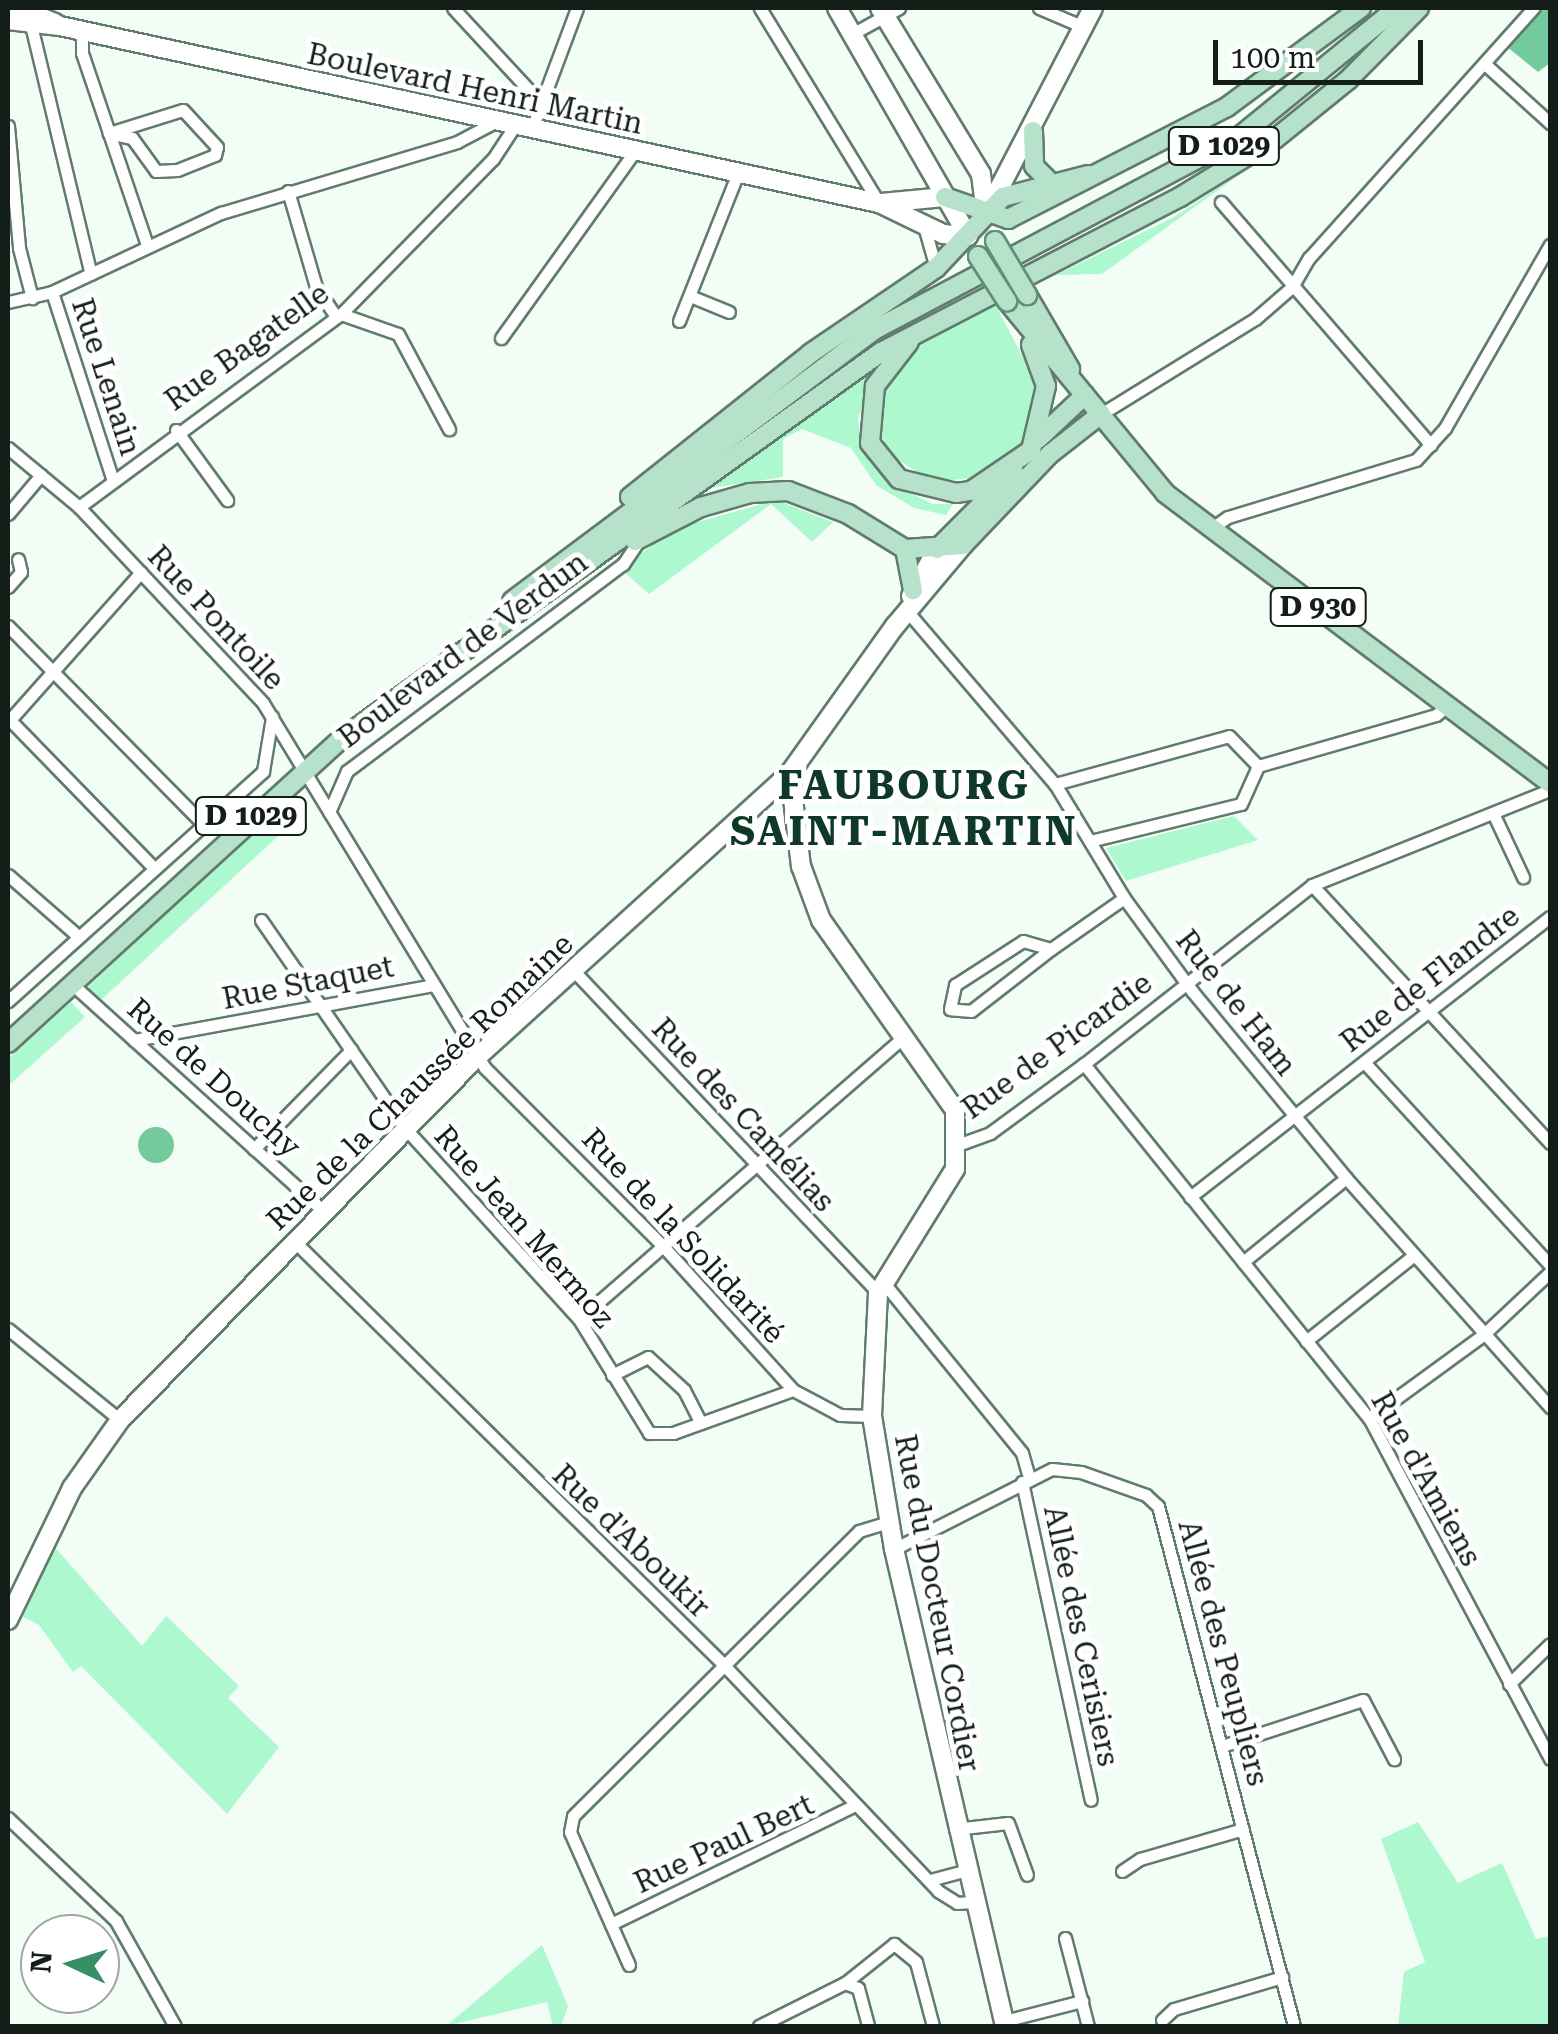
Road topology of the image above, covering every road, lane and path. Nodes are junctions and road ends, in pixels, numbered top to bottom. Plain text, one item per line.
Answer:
1 (18, 8) edge
2 (453, 8) edge
3 (577, 8) edge
4 (760, 8) edge
5 (837, 8) edge
6 (1039, 8) edge
7 (1093, 8) edge
8 (1361, 8) edge
9 (1397, 8) edge
10 (1419, 8) edge
11 (1532, 8) edge
12 (888, 10) edge
13 (8, 20) edge
14 (31, 25) junction
15 (60, 26) junction
16 (1084, 28) junction
17 (82, 31) junction
18 (852, 34) junction
19 (1485, 64) junction
20 (539, 101) junction
21 (492, 123) junction
22 (1550, 123) edge
23 (8, 126) edge
24 (523, 129) junction
25 (1033, 131) junction
26 (108, 133) junction
27 (634, 152) junction
28 (738, 173) junction
29 (1088, 175) junction
30 (1050, 182) junction
31 (288, 191) junction
32 (945, 197) junction
33 (1221, 202) dead end
34 (878, 203) junction
35 (986, 213) junction
36 (924, 226) junction
37 (968, 236) junction
38 (147, 245) junction
39 (1550, 245) edge
40 (936, 268) junction
41 (91, 274) junction
42 (1292, 287) junction
43 (52, 292) junction
44 (690, 296) junction
45 (32, 298) junction
46 (8, 302) edge
47 (729, 312) dead end
48 (338, 316) junction
49 (680, 321) dead end
50 (1022, 326) junction
51 (923, 328) junction
52 (501, 338) dead end
53 (1085, 395) junction
54 (1101, 414) junction
55 (449, 428) dead end
56 (176, 430) junction
57 (1431, 445) junction
58 (8, 448) edge
59 (1031, 450) junction
60 (41, 476) junction
61 (112, 478) junction
62 (227, 500) dead end
63 (78, 507) junction
64 (8, 514) edge
65 (1212, 528) junction
66 (592, 538) junction
67 (641, 538) junction
68 (962, 545) junction
69 (905, 549) junction
70 (937, 549) junction
71 (18, 559) dead end
72 (140, 572) junction
73 (572, 574) junction
74 (8, 587) edge
75 (913, 590) junction
76 (907, 611) junction
77 (8, 626) edge
78 (52, 672) junction
79 (1449, 704) junction
80 (272, 717) junction
81 (8, 720) edge
82 (301, 766) junction
83 (1258, 766) junction
84 (790, 773) junction
85 (1055, 784) junction
86 (1550, 787) edge
87 (329, 812) junction
88 (1493, 813) junction
89 (202, 822) junction
90 (1090, 842) junction
91 (152, 866) junction
92 (8, 875) edge
93 (1523, 877) dead end
94 (1312, 884) junction
95 (1124, 898) junction
96 (1550, 917) edge
97 (261, 920) dead end
98 (78, 936) junction
99 (1052, 949) junction
100 (573, 970) junction
101 (68, 979) junction
102 (1185, 982) junction
103 (432, 985) junction
104 (8, 1000) edge
105 (322, 1008) junction
106 (1428, 1012) junction
107 (8, 1028) edge
108 (903, 1037) junction
109 (134, 1040) junction
110 (8, 1043) edge
111 (351, 1050) junction
112 (476, 1058) junction
113 (1364, 1062) junction
114 (1084, 1064) junction
115 (1295, 1116) junction
116 (405, 1128) junction
117 (1550, 1143) edge
118 (960, 1144) junction
119 (254, 1149) junction
120 (754, 1162) junction
121 (1346, 1178) junction
122 (1190, 1197) junction
123 (323, 1211) junction
124 (294, 1241) junction
125 (662, 1245) junction
126 (1414, 1255) junction
127 (1243, 1262) junction
128 (1550, 1268) edge
129 (881, 1288) junction
130 (579, 1319) junction
131 (8, 1328) edge
132 (1483, 1336) junction
133 (1306, 1341) junction
134 (612, 1375) junction
135 (793, 1390) junction
136 (1550, 1407) edge
137 (872, 1416) junction
138 (1368, 1418) junction
139 (120, 1420) junction
140 (701, 1423) junction
141 (1025, 1480) junction
142 (888, 1522) junction
143 (894, 1549) junction
144 (8, 1620) edge
145 (1550, 1644) edge
146 (725, 1666) junction
147 (1510, 1684) junction
148 (1222, 1746) junction
149 (1394, 1758) dead end
150 (1550, 1759) edge
151 (1092, 1800) dead end
152 (856, 1806) junction
153 (8, 1818) edge
154 (955, 1829) junction
155 (1243, 1829) junction
156 (964, 1871) junction
157 (1122, 1871) dead end
158 (1027, 1875) dead end
159 (930, 1880) junction
160 (972, 1902) junction
161 (611, 1924) junction
162 (1065, 1938) dead end
163 (629, 1965) dead end
164 (1282, 1977) junction
165 (844, 1983) junction
166 (1082, 2002) junction
167 (787, 2012) junction
168 (1162, 2020) dead end
169 (173, 2023) edge
170 (1005, 2024) edge
171 (759, 2026) edge
172 (791, 2026) edge
173 (868, 2026) edge
174 (933, 2026) edge
175 (1088, 2026) edge
176 (1294, 2026) edge

1 - 15 street, Boulevard Henri Martin
2 - 20 street
3 - 20 street
4 - 34 street
5 - 18 street
6 - 16 street
7 - 16 street
8 - 29 main road
9 - 66 main road, D 1029
10 - 51 main road, D 1029
11 - 19 street
12 - 18 street
12 - 35 street
13 - 14 street, Boulevard Henri Martin
14 - 15 street, Boulevard Henri Martin
14 - 41 street
15 - 17 street, Boulevard Henri Martin
16 - 25 street
17 - 21 street, Boulevard Henri Martin
17 - 26 street
18 - 32 street
19 - 22 street
19 - 42 street
20 - 24 street
21 - 24 street, Boulevard Henri Martin
21 - 31 street
23 - 45 street
24 - 27 street, Boulevard Henri Martin
24 - 48 street, Rue Bagatelle
25 - 30 main road
25 - 35 street
26 - 26 street
26 - 38 street
27 - 28 street, Boulevard Henri Martin
27 - 52 street
28 - 34 street, Boulevard Henri Martin
28 - 44 street
29 - 30 main road
29 - 35 main road
30 - 35 main road
31 - 38 street
31 - 48 street
32 - 34 street, Boulevard Henri Martin
32 - 35 main road
32 - 37 street
33 - 42 street
34 - 36 street, Boulevard Henri Martin
35 - 37 main road
35 - 53 main road, D 930, bridge
36 - 37 street, Boulevard Henri Martin
36 - 40 street
37 - 40 main road
37 - 50 main road, D 930, bridge
38 - 41 street
39 - 57 street
40 - 66 main road
41 - 43 street
42 - 54 street
42 - 57 street
43 - 45 street
43 - 61 street, Rue Lenain
44 - 47 street
44 - 49 street
45 - 46 street
48 - 55 street
48 - 56 street, Rue Bagatelle
50 - 53 main road, D 930
50 - 59 main road
51 - 59 main road
51 - 73 main road, D 1029
53 - 54 main road, D 930
53 - 59 main road, Rue de la Chaussée Romaine
54 - 65 main road, D 930
54 - 68 main road, Rue de la Chaussée Romaine
56 - 61 street, Rue Bagatelle
56 - 62 street
57 - 65 street
58 - 60 street, Rue Pontoile
59 - 70 main road, Rue de la Chaussée Romaine
60 - 63 street, Rue Pontoile
60 - 64 street
61 - 63 street, Rue Bagatelle
63 - 72 street, Rue Pontoile
65 - 79 main road, D 930
66 - 82 main road, Boulevard de Verdun / D 1029
67 - 69 main road
67 - 73 main road
67 - 87 street, Boulevard de Verdun
68 - 70 main road
68 - 76 street, Rue de la Chaussée Romaine
69 - 70 main road
69 - 75 main road
70 - 75 street, Rue de la Chaussée Romaine
71 - 74 street
72 - 78 street
72 - 80 street, Rue Pontoile
73 - 82 main road, D 1029
75 - 76 street, Rue de la Chaussée Romaine
76 - 84 street, Rue de la Chaussée Romaine
76 - 85 street, Rue de Ham
77 - 78 street
78 - 81 street
78 - 89 street
79 - 83 street
79 - 86 main road, D 930
80 - 82 street, Rue Pontoile
80 - 89 street
81 - 91 street
82 - 87 street, Rue Pontoile
82 - 101 main road, Boulevard de Verdun
83 - 85 street
83 - 90 street
84 - 100 street, Rue de la Chaussée Romaine
84 - 108 street
85 - 90 street, Rue de Ham
86 - 88 street, Rue de Picardie
87 - 103 street, Rue Pontoile
88 - 93 street
88 - 94 street, Rue de Picardie
89 - 91 street
90 - 95 street, Rue de Ham
91 - 98 street
92 - 98 street
94 - 102 street, Rue de Picardie
94 - 106 street
95 - 99 street
95 - 102 street, Rue de Ham
96 - 106 street, Rue de Flandre
97 - 105 street, Rue Jean Mermoz
98 - 104 street
99 - 99 street
100 - 112 street, Rue de la Chaussée Romaine
100 - 120 street, Rue des Camélias
101 - 107 main road
101 - 109 street, Rue de Douchy
101 - 110 main road
102 - 114 street, Rue de Picardie
102 - 115 street, Rue de Ham
103 - 105 street, Rue Staquet
103 - 112 street, Rue Pontoile
105 - 109 street, Rue Staquet
105 - 111 street, Rue Jean Mermoz
106 - 113 street, Rue de Flandre
106 - 117 street
108 - 118 street
108 - 120 street
109 - 119 street, Rue de Douchy
111 - 116 street, Rue Jean Mermoz
111 - 119 street
112 - 116 street, Rue de la Chaussée Romaine
112 - 125 street, Rue de la Solidarité
113 - 115 street, Rue de Flandre
113 - 128 street
114 - 118 street, Rue de Picardie
114 - 122 street
115 - 121 street, Rue de Ham
115 - 122 street, Rue de Flandre
116 - 123 street, Rue de la Chaussée Romaine
116 - 130 street, Rue Jean Mermoz
118 - 129 street, Rue du Docteur Cordier
119 - 123 street, Rue de Douchy
120 - 125 street
120 - 129 street, Rue des Camélias
121 - 126 street, Rue de Ham
121 - 127 street
122 - 127 street, Rue d'Amiens
123 - 124 street, Rue de la Chaussée Romaine
124 - 139 street, Rue de la Chaussée Romaine
124 - 146 street, Rue d'Aboukir
125 - 130 street
125 - 135 street, Rue de la Solidarité
126 - 132 street, Rue de Ham
126 - 133 street
127 - 133 street, Rue d'Amiens
128 - 132 street
129 - 137 street, Rue du Docteur Cordier
129 - 141 street, Rue des Camélias
130 - 134 street, Rue Jean Mermoz
131 - 139 street
132 - 136 street, Rue de Ham
132 - 138 street
133 - 138 street, Rue d'Amiens
134 - 140 street, Rue Jean Mermoz
134 - 140 street
135 - 137 street, Rue de la Solidarité
135 - 140 street, Rue Jean Mermoz
137 - 142 street, Rue du Docteur Cordier
138 - 147 street, Rue d'Amiens
139 - 144 street, Rue de la Chaussée Romaine
141 - 143 street
141 - 148 street, Allée des Peupliers
141 - 151 street, Allée des Cerisiers
142 - 143 street, Rue du Docteur Cordier
142 - 146 street
143 - 154 street, Rue du Docteur Cordier
145 - 147 street
146 - 152 street, Rue d'Aboukir
146 - 161 street
147 - 150 street, Rue d'Amiens
148 - 149 street
148 - 155 street, Allée des Peupliers
152 - 159 street, Rue d'Aboukir
152 - 161 street, Rue Paul Bert
153 - 169 street
154 - 156 street, Rue du Docteur Cordier
154 - 158 street
155 - 157 street, Allée des Peupliers
155 - 164 street, Allée des Peupliers
156 - 159 street
156 - 160 street, Rue du Docteur Cordier
159 - 160 street, Rue d'Aboukir
160 - 170 street, Rue du Docteur Cordier
161 - 163 street
162 - 166 street
164 - 168 street
164 - 176 street, Allée des Peupliers
165 - 167 street
165 - 173 street
165 - 174 street
166 - 170 street
166 - 175 street
167 - 171 street
167 - 172 street

